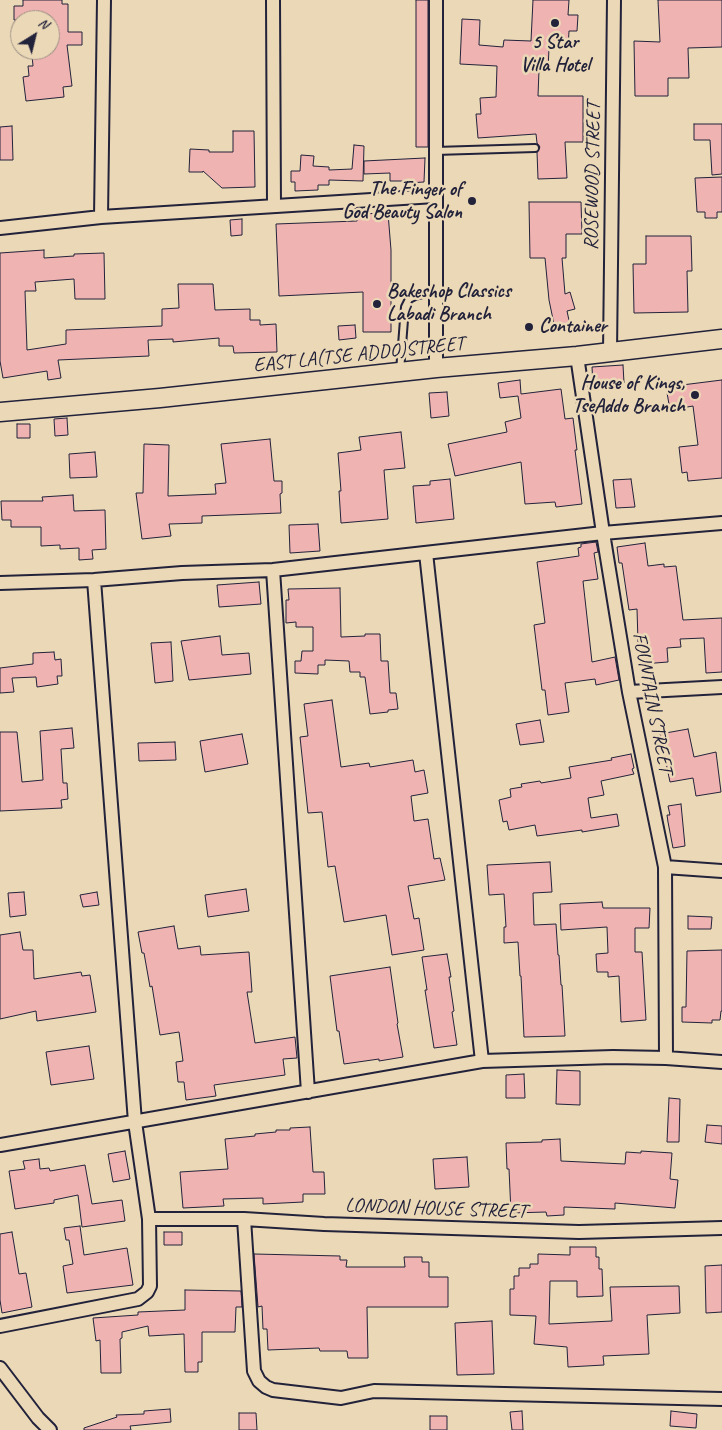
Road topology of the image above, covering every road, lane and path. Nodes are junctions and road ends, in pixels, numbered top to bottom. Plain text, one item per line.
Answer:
1 (104, 0) edge
2 (274, 0) edge
3 (436, 0) edge
4 (614, 0) edge
5 (535, 148) dead end
6 (435, 151) junction
7 (435, 196) junction
8 (274, 206) junction
9 (101, 217) junction
10 (0, 228) edge
11 (436, 291) junction
12 (722, 339) edge
13 (610, 352) junction
14 (577, 356) junction
15 (436, 368) junction
16 (400, 371) junction
17 (0, 412) edge
18 (722, 523) edge
19 (603, 533) junction
20 (426, 553) junction
21 (273, 570) junction
22 (94, 580) junction
23 (0, 583) edge
24 (722, 688) edge
25 (629, 692) junction
26 (665, 867) junction
27 (722, 871) edge
28 (666, 1058) junction
29 (482, 1061) junction
30 (722, 1062) edge
31 (308, 1092) junction
32 (135, 1122) junction
33 (0, 1145) edge
34 (149, 1219) junction
35 (244, 1220) junction
36 (722, 1228) edge
37 (0, 1326) edge
38 (0, 1368) edge
39 (722, 1399) edge
40 (50, 1430) edge

1 - 9 street
2 - 8 street
3 - 6 street
4 - 13 street, ROSEWOOD STREET
5 - 6 lane
6 - 7 street
7 - 8 street
7 - 11 street
8 - 9 street
9 - 10 street
11 - 15 street
11 - 16 lane
12 - 13 street, EAST LA(TSE ADDO)STREET
13 - 14 street, EAST LA(TSE ADDO)STREET
14 - 15 street, EAST LA(TSE ADDO)STREET
14 - 19 street, FOUNTAIN STREET
15 - 16 street, EAST LA(TSE ADDO)STREET
16 - 17 street, EAST LA(TSE ADDO)STREET
18 - 19 street
19 - 20 street
19 - 25 street, FOUNTAIN STREET
20 - 21 street
20 - 29 street
21 - 22 street
21 - 31 street
22 - 23 street
22 - 32 street
24 - 25 street
25 - 26 street, FOUNTAIN STREET
26 - 27 street
26 - 28 street, FOUNTAIN STREET
28 - 29 street
28 - 30 street
29 - 31 street
31 - 32 street
32 - 33 street
32 - 34 street
34 - 35 street, LONDON HOUSE STREET
34 - 37 street
35 - 36 street, LONDON HOUSE STREET
35 - 39 street
38 - 40 street

